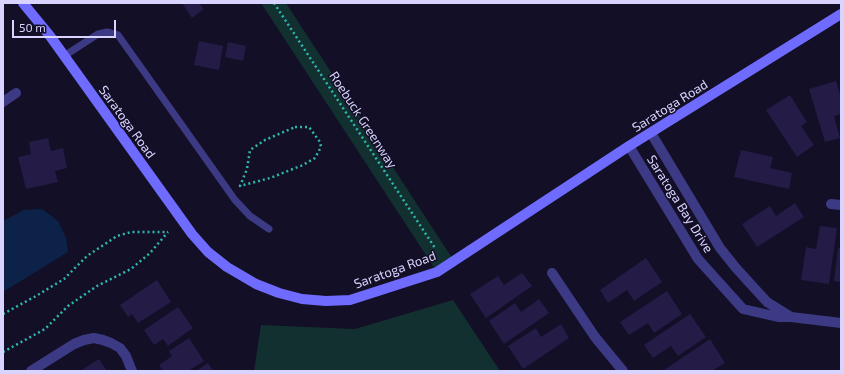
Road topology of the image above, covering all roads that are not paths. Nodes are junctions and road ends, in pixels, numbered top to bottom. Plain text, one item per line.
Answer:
1 (23, 3) edge
2 (841, 14) edge
3 (64, 56) junction
4 (16, 93) dead end
5 (3, 102) edge
6 (651, 133) junction
7 (629, 146) junction
8 (269, 229) dead end
9 (552, 273) dead end
10 (791, 317) junction
11 (841, 323) edge
12 (31, 371) edge
13 (132, 371) edge
14 (623, 371) edge

1 - 3 street, Saratoga Road
2 - 6 street, Saratoga Road
3 - 7 street, Saratoga Road
3 - 8 lane
4 - 5 street
6 - 7 street, Saratoga Road
6 - 10 street, Saratoga Bay Drive
7 - 10 street, Saratoga Bay Drive
9 - 14 street
10 - 11 street, Saratoga Bay Drive
12 - 13 street

